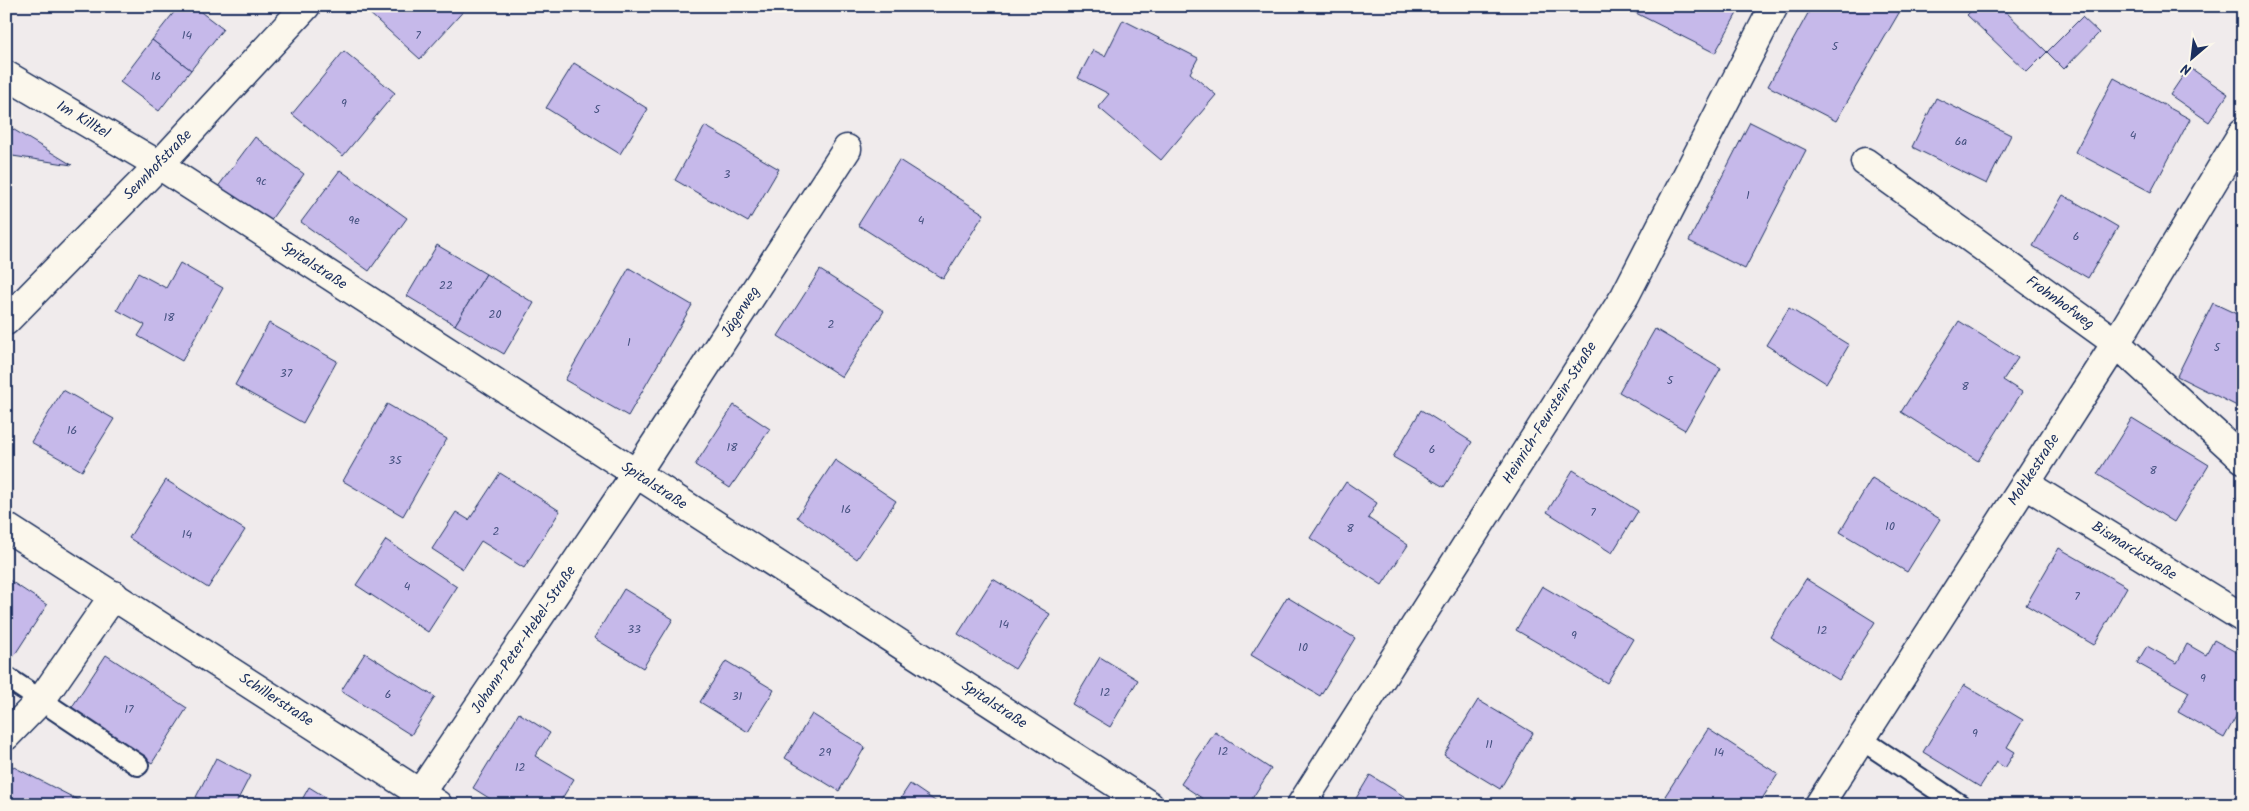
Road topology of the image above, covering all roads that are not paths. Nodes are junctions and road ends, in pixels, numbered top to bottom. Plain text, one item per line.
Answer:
1 (306, 6) edge
2 (1774, 6) edge
3 (6, 75) edge
4 (2243, 132) edge
5 (847, 149) dead end
6 (1865, 162) dead end
7 (159, 165) junction
8 (6, 321) edge
9 (2116, 343) junction
10 (2243, 459) edge
11 (636, 475) junction
12 (2025, 484) junction
13 (6, 527) edge
14 (114, 595) junction
15 (2243, 618) edge
16 (6, 677) edge
17 (42, 700) junction
18 (6, 736) edge
19 (1861, 739) junction
20 (138, 765) dead end
21 (423, 801) edge
22 (1149, 805) edge
23 (1301, 805) edge
24 (1819, 805) edge
25 (1960, 805) edge

1 - 7 street, Sennhofstraße
2 - 23 street, Heinrich-Feurstein-Straße
3 - 7 street, Im Killtel
4 - 9 street, Moltkestraße
5 - 11 street, Jägerweg
6 - 9 street, Frohnhofweg
7 - 8 street, Sennhofstraße
7 - 11 street, Spitalstraße
9 - 10 street, Frohnhofweg
9 - 12 street, Moltkestraße
11 - 21 street, Johann-Peter-Hebel-Straße
11 - 22 street, Spitalstraße
12 - 15 street, Bismarckstraße
12 - 19 street, Moltkestraße
13 - 14 street, Schillerstraße
14 - 17 street
14 - 21 street, Schillerstraße
16 - 17 lane
17 - 18 street
17 - 20 lane
19 - 24 street, Moltkestraße
19 - 25 lane

